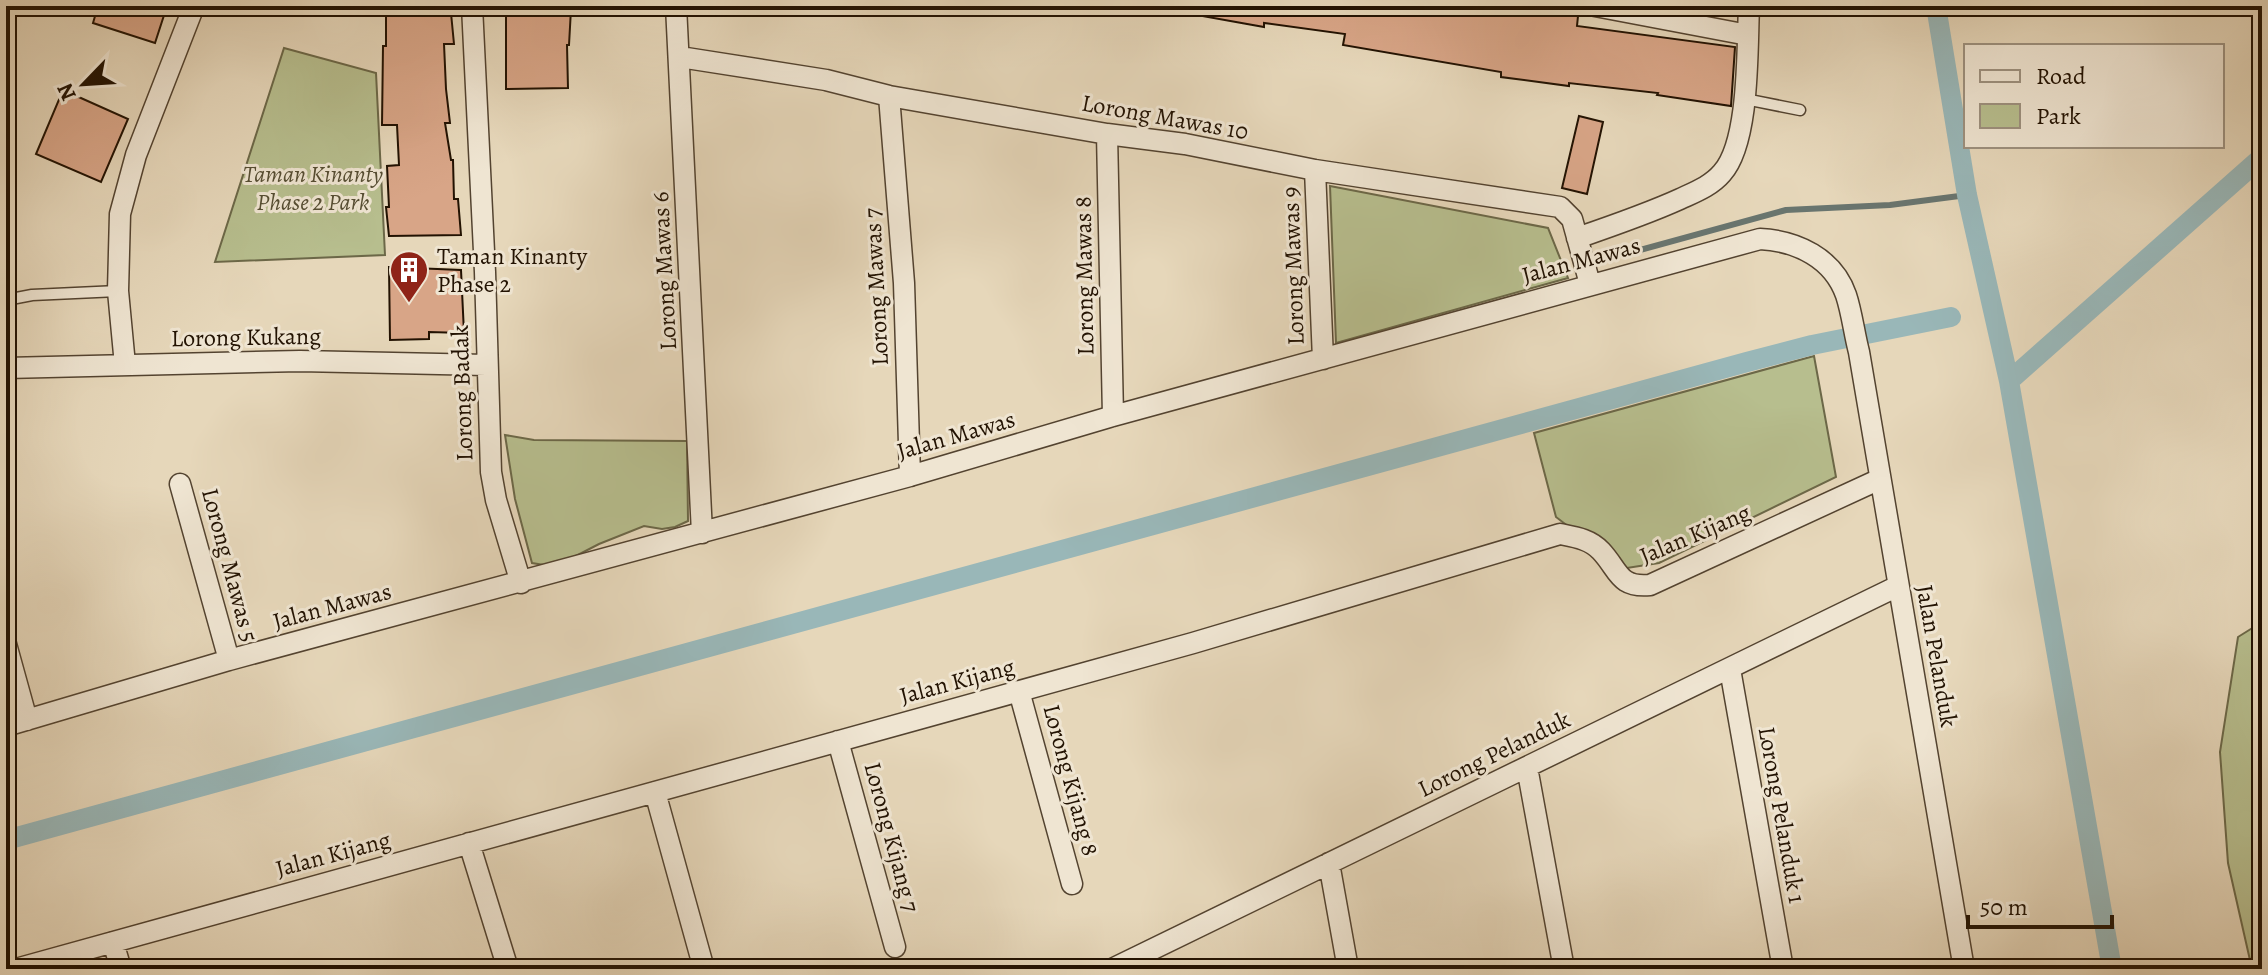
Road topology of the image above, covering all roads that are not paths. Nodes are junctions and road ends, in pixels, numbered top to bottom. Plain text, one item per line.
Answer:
1 (194, 6) edge
2 (472, 6) edge
3 (676, 6) edge
4 (1595, 6) edge
5 (1749, 6) edge
6 (1748, 35) junction
7 (680, 57) junction
8 (889, 96) junction
9 (1745, 99) junction
10 (1800, 110) dead end
11 (1107, 134) junction
12 (1315, 170) junction
13 (1577, 238) junction
14 (1590, 284) junction
15 (118, 291) junction
16 (6, 300) edge
17 (1859, 352) joint
18 (1323, 359) junction
19 (125, 365) junction
20 (486, 365) junction
21 (6, 368) edge
22 (1113, 416) junction
23 (910, 476) junction
24 (1880, 479) junction
25 (180, 484) dead end
26 (702, 533) junction
27 (521, 583) junction
28 (1898, 586) junction
29 (6, 644) edge
30 (229, 660) junction
31 (1730, 669) junction
32 (1019, 691) junction
33 (27, 720) junction
34 (6, 726) edge
35 (838, 741) junction
36 (1527, 767) junction
37 (655, 792) junction
38 (469, 843) junction
39 (1329, 863) junction
40 (1072, 884) dead end
41 (113, 942) junction
42 (895, 947) dead end
43 (16, 969) edge
44 (121, 969) edge
45 (508, 969) edge
46 (704, 969) edge
47 (1112, 969) edge
48 (1348, 969) edge
49 (1564, 969) edge
50 (1783, 969) edge
51 (1964, 969) edge

1 - 15 street
2 - 20 street, Lorong Badak
3 - 7 street, Lorong Mawas 6
4 - 6 street
5 - 6 street
6 - 9 street
7 - 8 street, Lorong Mawas 10
7 - 26 street, Lorong Mawas 6
8 - 11 street, Lorong Mawas 10
8 - 23 street, Lorong Mawas 7
9 - 10 lane
9 - 13 street
11 - 12 street, Lorong Mawas 10
11 - 22 street, Lorong Mawas 8
12 - 13 street, Lorong Mawas 10
12 - 18 street, Lorong Mawas 9
13 - 14 street, Lorong Mawas 10
14 - 17 street, Jalan Mawas
14 - 18 street, Jalan Mawas
15 - 16 lane
15 - 19 street
17 - 24 street, Jalan Pelanduk
18 - 22 street, Jalan Mawas
19 - 20 street, Lorong Kukang
19 - 21 street, Lorong Kukang
20 - 27 street, Lorong Badak
22 - 23 street, Jalan Mawas
23 - 26 street, Jalan Mawas
24 - 28 street, Jalan Pelanduk
24 - 32 street, Jalan Kijang
25 - 30 street, Lorong Mawas 5
26 - 27 street, Jalan Mawas
27 - 30 street, Jalan Mawas
28 - 31 street, Lorong Pelanduk
28 - 51 street, Jalan Pelanduk
29 - 33 street
30 - 33 street, Jalan Mawas
31 - 36 street, Lorong Pelanduk
31 - 50 street, Lorong Pelanduk 1
32 - 35 street, Jalan Kijang
32 - 40 street, Lorong Kijang 8
33 - 34 street, Jalan Mawas
35 - 37 street, Jalan Kijang
35 - 42 street, Lorong Kijang 7
36 - 39 street, Lorong Pelanduk
36 - 49 street
37 - 38 street, Jalan Kijang
37 - 46 street
38 - 41 street, Jalan Kijang
38 - 45 street
39 - 47 street, Lorong Pelanduk
39 - 48 street
41 - 43 street, Jalan Kijang
41 - 44 street

